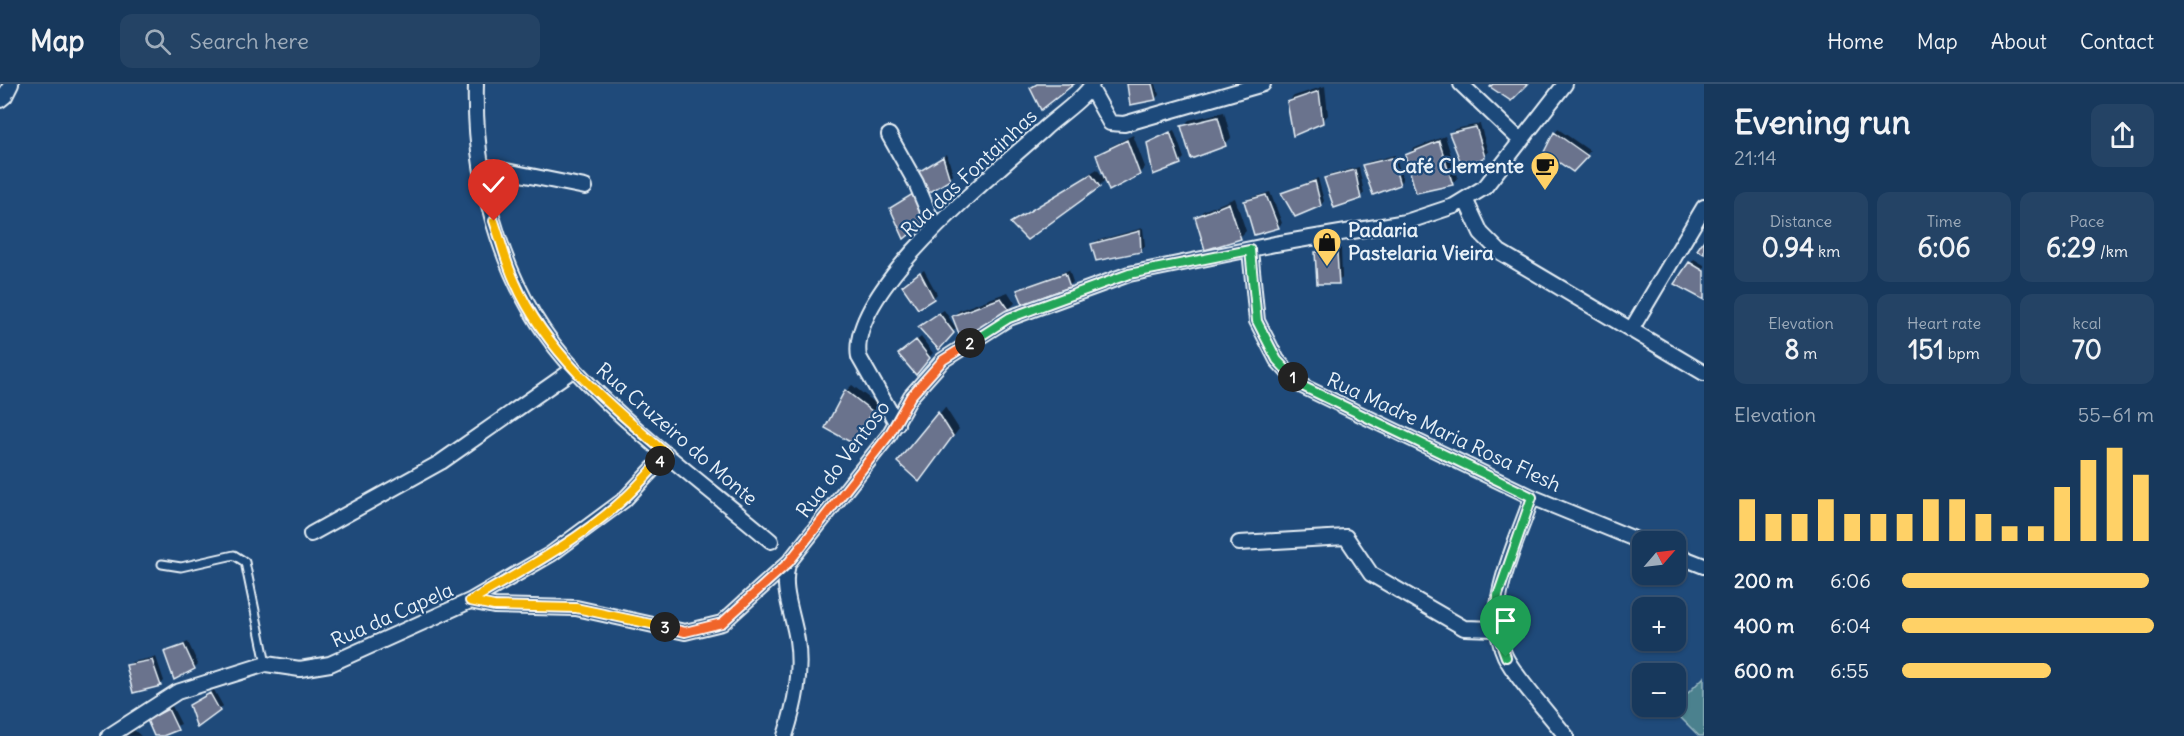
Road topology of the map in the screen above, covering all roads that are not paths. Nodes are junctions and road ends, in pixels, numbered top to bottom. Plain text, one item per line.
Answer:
1 (11, 84) edge
2 (476, 84) edge
3 (1263, 84) edge
4 (1461, 84) edge
5 (1566, 84) edge
6 (1091, 86) edge
7 (0, 100) edge
8 (889, 135) dead end
9 (1521, 141) junction
10 (481, 166) junction
11 (585, 187) dead end
12 (1466, 201) junction
13 (1704, 207) edge
14 (935, 228) junction
15 (1250, 250) junction
16 (1631, 330) junction
17 (574, 369) junction
18 (1704, 373) edge
19 (897, 424) junction
20 (667, 454) junction
21 (1532, 497) junction
22 (311, 534) dead end
23 (1632, 538) edge
24 (771, 541) dead end
25 (1239, 543) dead end
26 (1686, 559) edge
27 (789, 562) junction
28 (162, 564) dead end
29 (1704, 566) edge
30 (470, 601) junction
31 (1496, 629) junction
32 (266, 664) junction
33 (109, 736) edge
34 (785, 736) edge
35 (1566, 736) edge

1 - 7 street
2 - 10 street, Rua Cruzeiro do Monte
3 - 6 street
4 - 9 street
5 - 9 street
6 - 14 street, Rua das Fontainhas
8 - 14 street
9 - 12 street
10 - 11 street
10 - 17 street, Rua Cruzeiro do Monte
12 - 15 street, Rua do Ventoso
12 - 16 street
13 - 16 street
14 - 19 street, Rua das Fontainhas
15 - 19 street, Rua do Ventoso
15 - 21 street, Rua Madre Maria Rosa Flesh
16 - 18 street
17 - 20 street, Rua Cruzeiro do Monte
17 - 22 street
19 - 27 street, Rua do Ventoso
20 - 24 street, Rua Cruzeiro do Monte
20 - 30 street
21 - 23 street, Rua Madre Maria Rosa Flesh
21 - 31 street
25 - 31 street
26 - 29 street
27 - 30 street, Rua da Capela
27 - 34 street
28 - 32 lane
30 - 32 street, Rua da Capela
31 - 35 street
32 - 33 street, Rua da Capela

